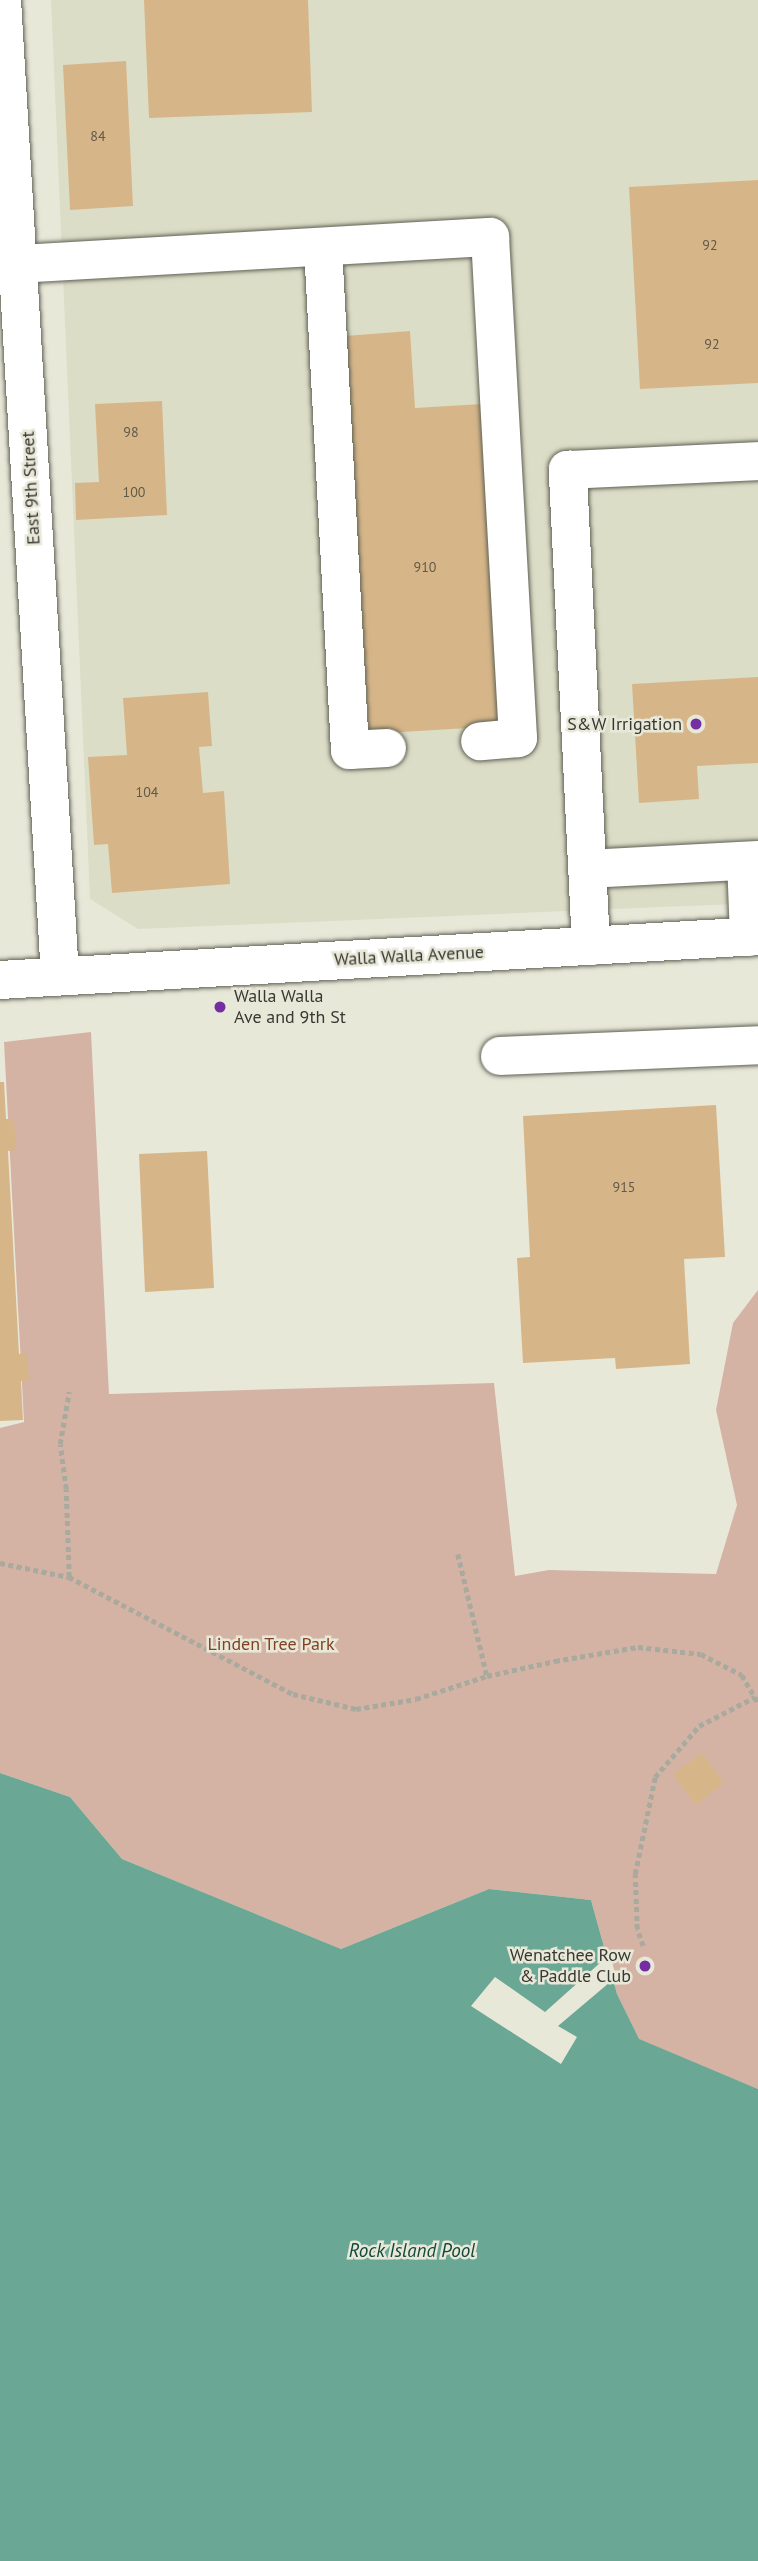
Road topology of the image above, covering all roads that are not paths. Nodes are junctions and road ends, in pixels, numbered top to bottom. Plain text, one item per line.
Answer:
1 (2, 0) edge
2 (4, 82) edge
3 (323, 247) junction
4 (18, 264) junction
5 (13, 412) edge
6 (758, 461) edge
7 (480, 741) dead end
8 (387, 748) dead end
9 (752, 861) edge
10 (587, 869) junction
11 (754, 936) edge
12 (591, 946) junction
13 (60, 975) junction
14 (0, 981) edge
15 (758, 1045) edge
16 (500, 1056) dead end

1 - 2 street, East 9th Street
2 - 4 street, East 9th Street
3 - 4 street
3 - 7 street
3 - 8 street
4 - 5 street, East 9th Street
5 - 13 street, East 9th Street
6 - 10 street
9 - 10 street
9 - 11 street
10 - 12 street
11 - 12 street, Walla Walla Avenue
12 - 13 street, Walla Walla Avenue
13 - 14 street, Walla Walla Avenue
15 - 16 street

